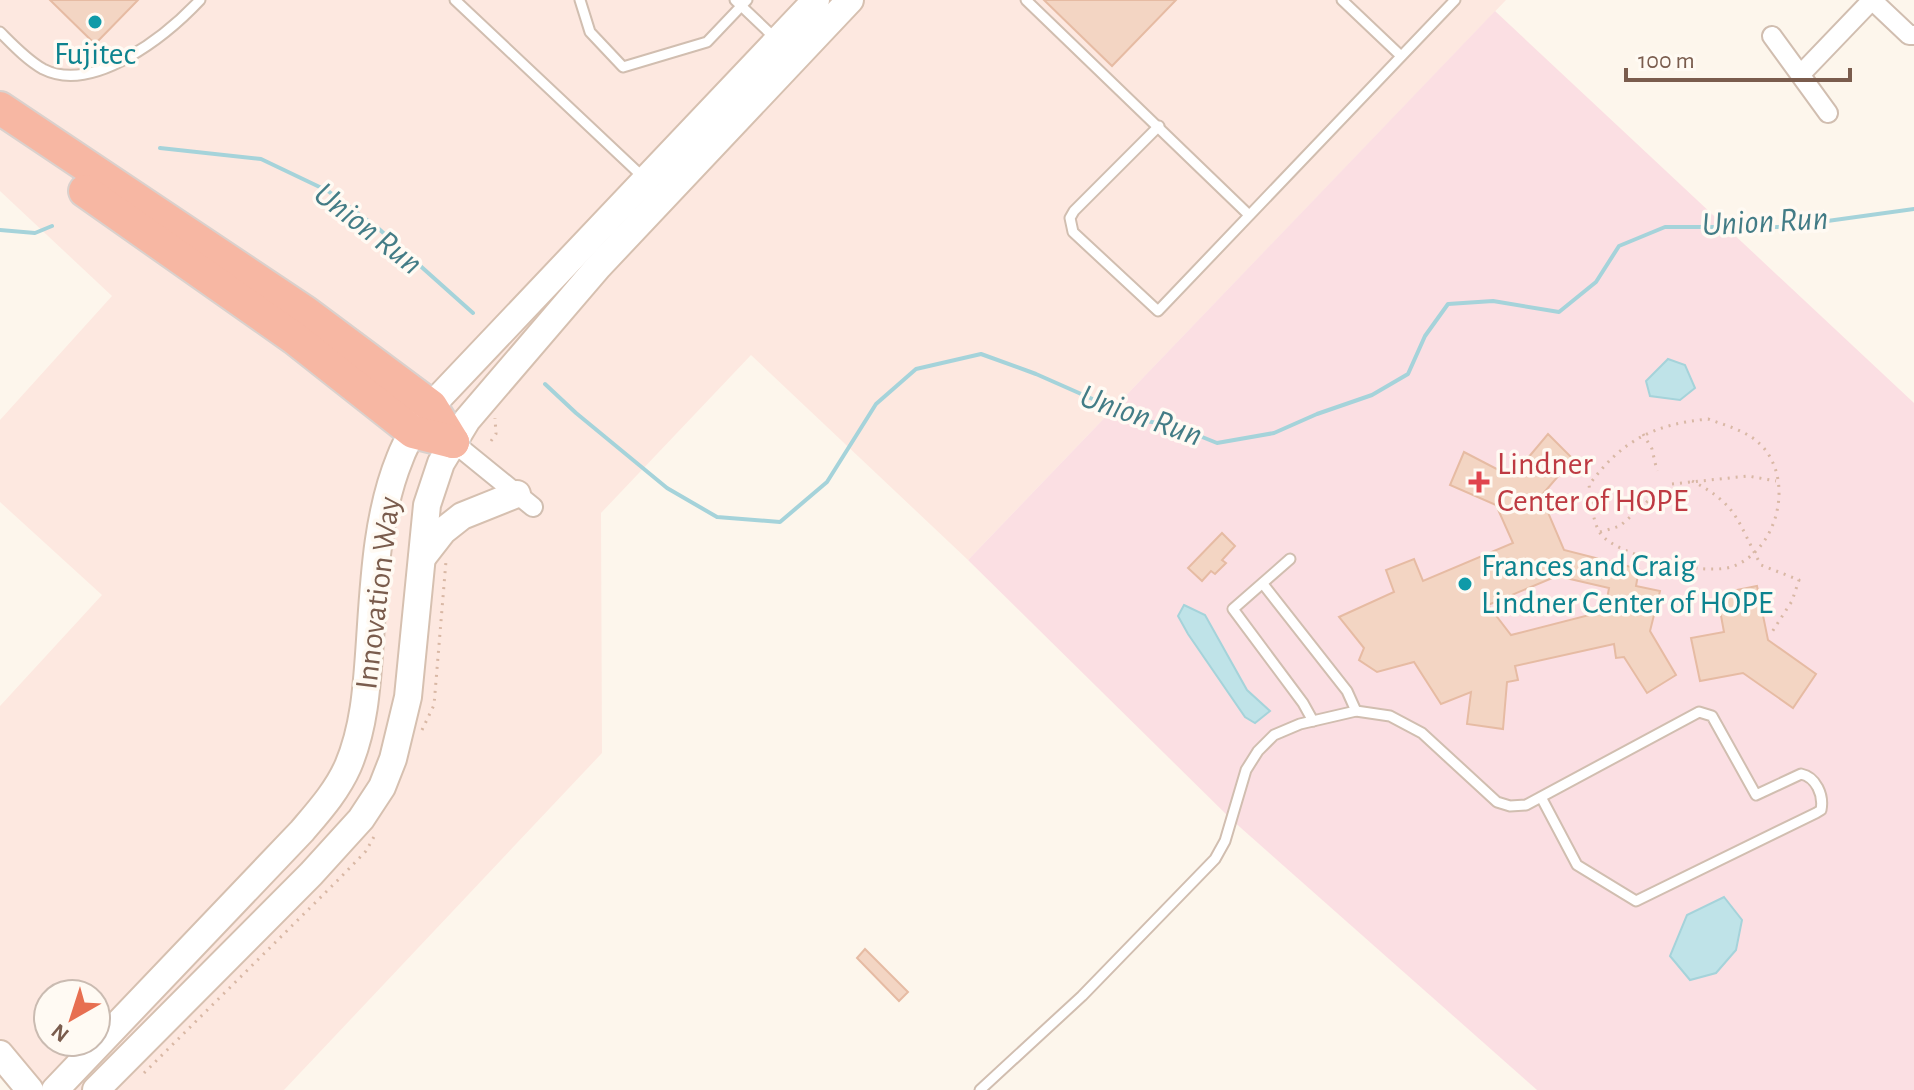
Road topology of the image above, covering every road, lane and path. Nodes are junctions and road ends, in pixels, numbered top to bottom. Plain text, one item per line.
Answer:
1 (200, 0) edge
2 (455, 0) edge
3 (580, 0) edge
4 (816, 0) edge
5 (850, 0) edge
6 (1026, 0) edge
7 (1342, 0) edge
8 (1455, 0) edge
9 (1872, 0) edge
10 (741, 2) edge
11 (0, 32) edge
12 (1914, 35) edge
13 (1772, 36) dead end
14 (787, 49) junction
15 (1401, 56) junction
16 (1801, 74) junction
17 (0, 108) edge
18 (1828, 113) dead end
19 (1159, 126) junction
20 (0, 132) edge
21 (655, 188) junction
22 (1249, 215) junction
23 (422, 419) junction
24 (1643, 434) junction
25 (453, 442) junction
26 (1657, 471) dead end
27 (1692, 481) junction
28 (1777, 481) junction
29 (1672, 484) dead end
30 (525, 500) joint
31 (1649, 500) dead end
32 (1600, 532) junction
33 (1754, 553) junction
34 (422, 558) junction
35 (1290, 559) dead end
36 (1263, 584) junction
37 (1772, 632) dead end
38 (1356, 711) junction
39 (1313, 721) junction
40 (1541, 797) junction
41 (0, 1054) edge
42 (30, 1090) edge
43 (55, 1090) edge
44 (96, 1090) edge
45 (980, 1090) edge

1 - 11 lane
2 - 21 lane
3 - 10 lane
4 - 14 main road, Innovation Way
5 - 14 main road, Innovation Way
6 - 19 lane
7 - 15 lane
8 - 15 lane
9 - 12 street
9 - 16 street
10 - 14 lane
13 - 16 street
14 - 21 main road, Innovation Way
15 - 22 lane
16 - 18 street
17 - 23 highway
19 - 22 lane
19 - 22 lane
20 - 23 highway
21 - 23 main road, Innovation Way
21 - 25 main road, Innovation Way
23 - 25 highway
23 - 43 main road, Innovation Way
24 - 26 path
24 - 28 path
24 - 32 path
25 - 30 street
25 - 34 main road, Innovation Way
27 - 28 path
27 - 29 path
27 - 33 path
28 - 33 path
30 - 34 main road
31 - 32 path
32 - 33 path
33 - 37 path
34 - 44 main road, Innovation Way
35 - 36 lane
36 - 38 lane
36 - 39 lane
38 - 39 lane
38 - 40 lane
39 - 45 lane
40 - 40 lane
41 - 42 main road

